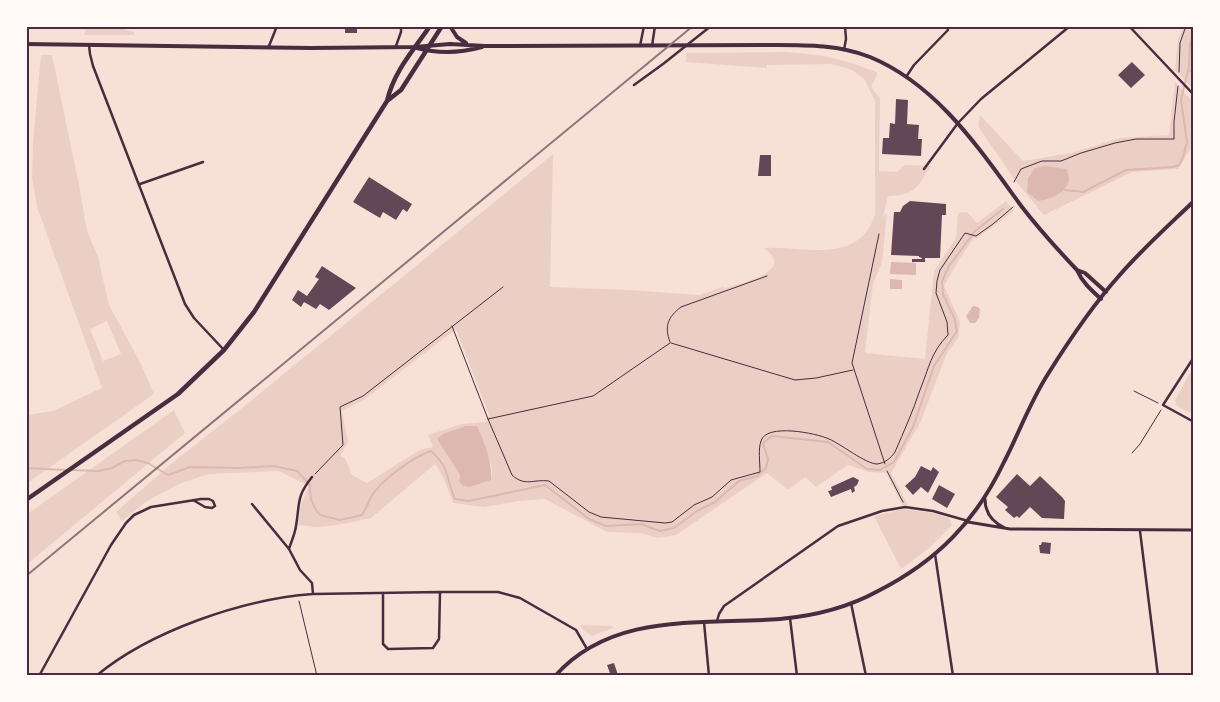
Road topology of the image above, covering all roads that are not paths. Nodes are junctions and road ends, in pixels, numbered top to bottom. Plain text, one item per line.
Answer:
1 (277, 26) edge
2 (401, 26) edge
3 (430, 26) edge
4 (442, 26) edge
5 (450, 26) edge
6 (644, 26) edge
7 (655, 26) edge
8 (711, 26) edge
9 (845, 26) edge
10 (947, 26) edge
11 (1070, 26) edge
12 (1129, 26) edge
13 (26, 44) edge
14 (431, 44) junction
15 (468, 44) junction
16 (89, 45) junction
17 (269, 46) junction
18 (485, 46) junction
19 (640, 46) junction
20 (654, 46) junction
21 (396, 47) junction
22 (415, 47) junction
23 (844, 50) junction
24 (427, 51) junction
25 (906, 77) junction
26 (634, 85) dead end
27 (1194, 96) edge
28 (387, 101) junction
29 (958, 123) junction
30 (203, 162) dead end
31 (924, 169) dead end
32 (140, 184) junction
33 (1194, 201) edge
34 (1077, 270) junction
35 (1106, 292) junction
36 (1101, 299) junction
37 (224, 350) junction
38 (1194, 357) edge
39 (1189, 364) junction
40 (1194, 364) edge
41 (1194, 422) edge
42 (312, 477) road end
43 (985, 499) junction
44 (26, 500) edge
45 (193, 500) junction
46 (252, 504) dead end
47 (968, 522) junction
48 (1010, 529) junction
49 (1194, 530) edge
50 (1140, 531) junction
51 (289, 550) junction
52 (936, 554) junction
53 (440, 592) junction
54 (313, 594) junction
55 (383, 594) junction
56 (851, 603) junction
57 (790, 618) junction
58 (718, 621) junction
59 (704, 622) junction
60 (587, 649) junction
61 (39, 676) edge
62 (96, 676) edge
63 (554, 676) edge
64 (709, 676) edge
65 (797, 676) edge
66 (866, 676) edge
67 (953, 676) edge
68 (1158, 676) edge

1 - 17 street
2 - 21 street
3 - 22 main road
4 - 14 main road
5 - 15 main road
6 - 19 street
7 - 20 street
8 - 26 street
9 - 23 street
10 - 25 street
11 - 29 street
12 - 27 street
13 - 16 main road
14 - 15 main road
14 - 22 main road
14 - 24 main road
15 - 18 main road
16 - 17 main road
16 - 32 street
17 - 21 main road
18 - 19 main road
18 - 24 main road
19 - 20 main road
20 - 23 main road
21 - 22 main road
22 - 24 main road
22 - 28 main road
23 - 25 main road
24 - 28 main road
25 - 29 main road
28 - 37 main road
29 - 31 street
29 - 34 main road
30 - 32 street
32 - 37 street
33 - 35 main road
34 - 35 main road
34 - 36 main road
35 - 36 main road
36 - 43 main road
37 - 44 main road
38 - 39 street
39 - 40 street
39 - 41 street
42 - 51 street
43 - 47 main road
43 - 48 street
45 - 45 street
45 - 61 street
46 - 51 street
47 - 48 street
47 - 52 main road
47 - 58 street
48 - 50 street
49 - 50 street
50 - 68 street
51 - 54 street
52 - 56 main road
52 - 67 street
53 - 55 street
53 - 55 street
53 - 60 street
54 - 55 street
54 - 62 street
56 - 57 main road
56 - 66 street
57 - 58 main road
57 - 65 street
58 - 59 main road
59 - 60 main road
59 - 64 street
60 - 63 main road

